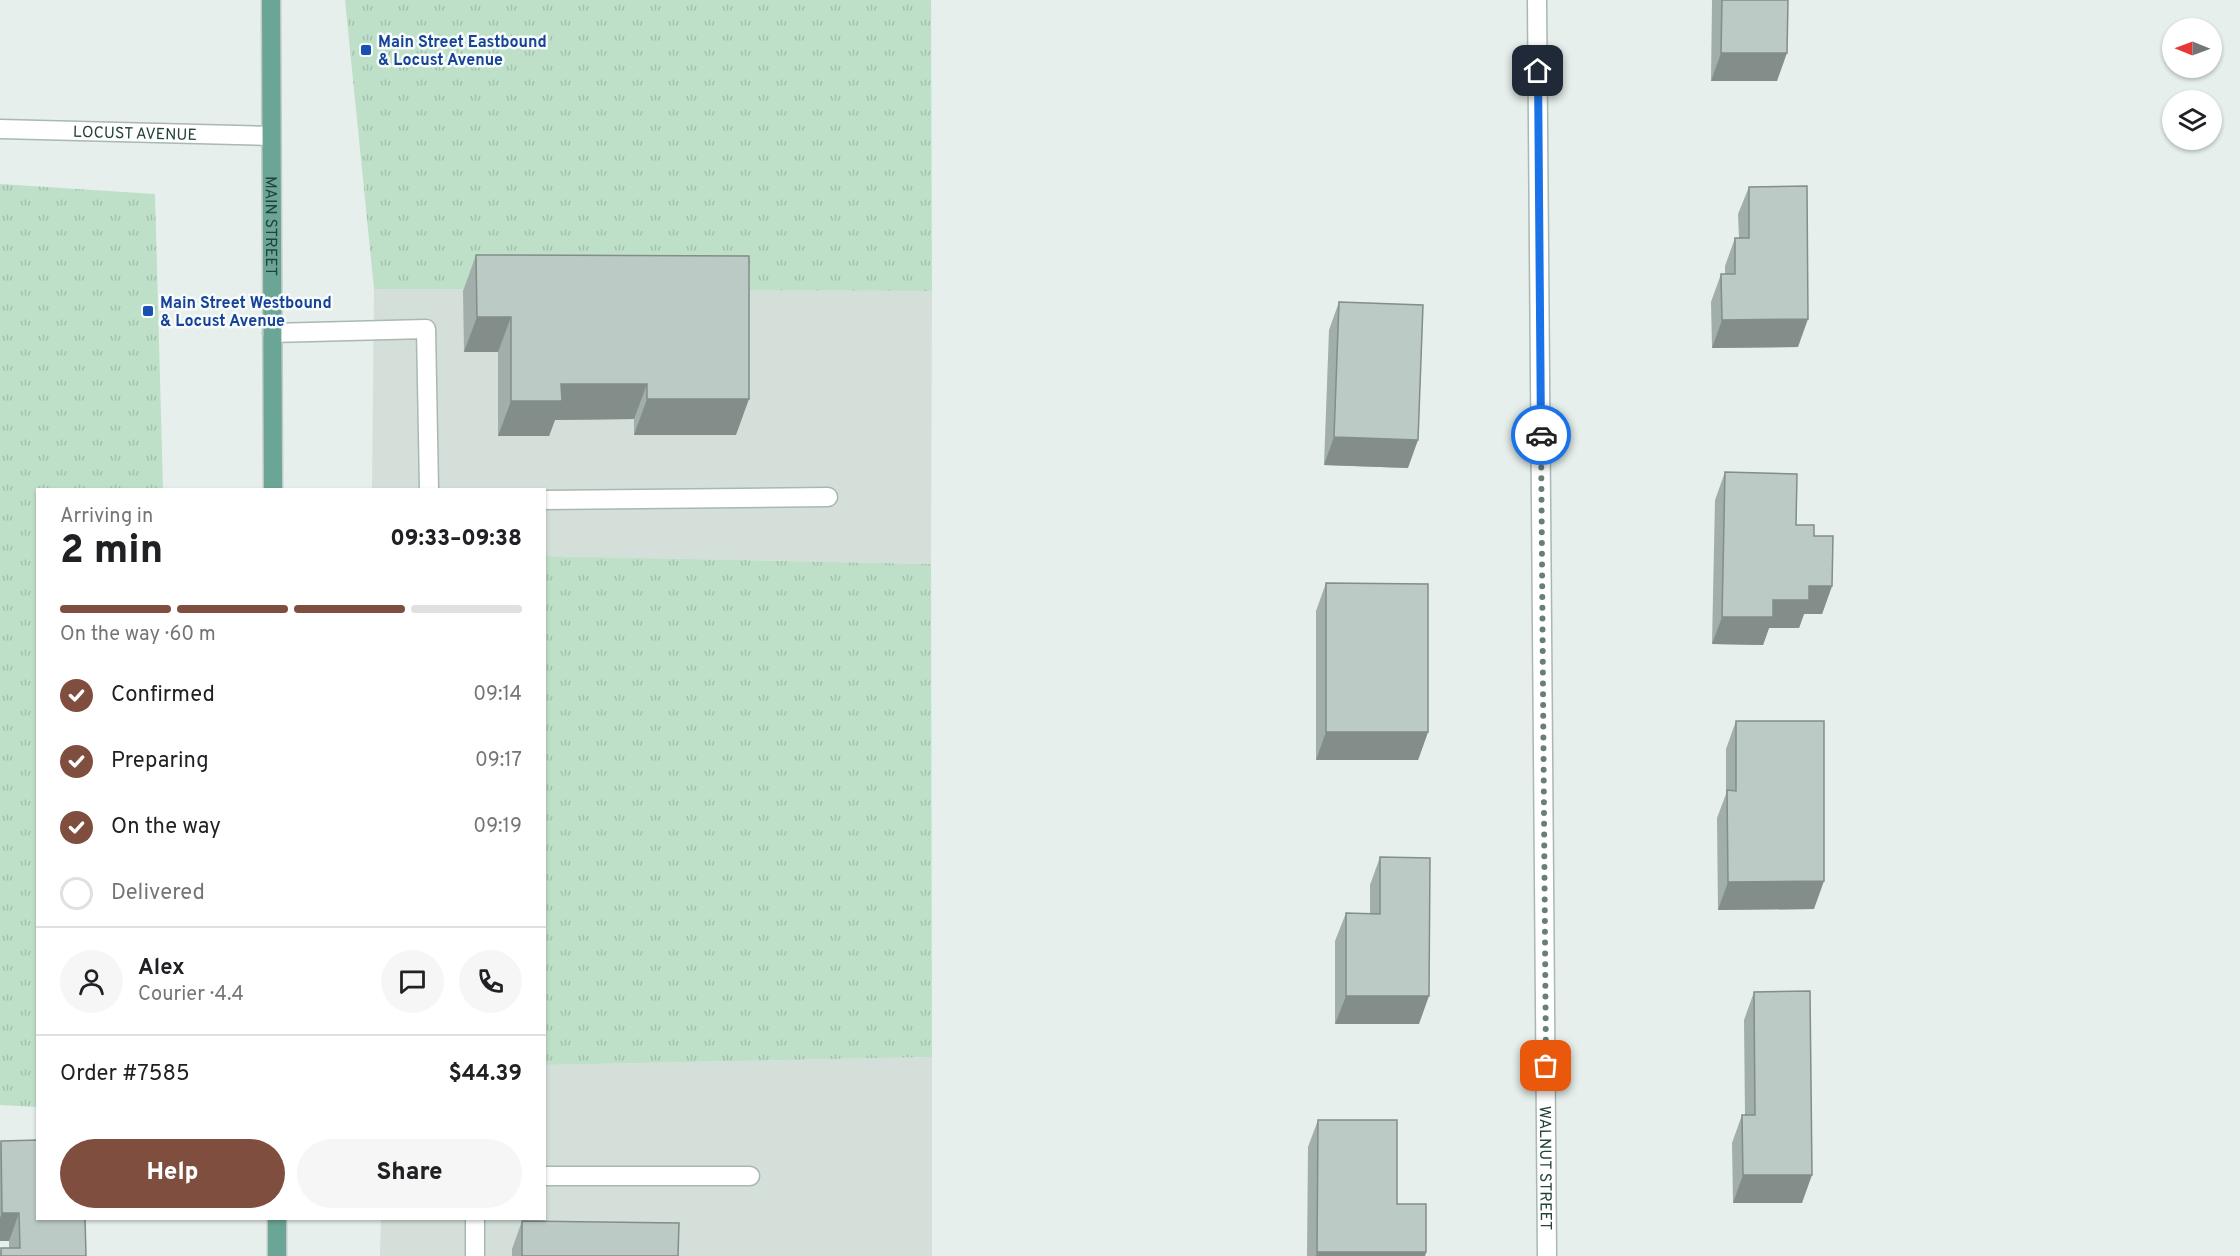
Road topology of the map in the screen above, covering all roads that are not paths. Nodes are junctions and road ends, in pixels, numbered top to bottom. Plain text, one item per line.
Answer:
1 (271, 0) edge
2 (1537, 0) edge
3 (0, 129) edge
4 (271, 136) junction
5 (272, 333) junction
6 (273, 488) edge
7 (429, 488) edge
8 (828, 497) dead end
9 (546, 500) edge
10 (546, 1176) edge
11 (750, 1176) dead end
12 (277, 1220) edge
13 (475, 1220) edge
14 (277, 1256) edge
15 (475, 1256) edge
16 (1547, 1256) edge

1 - 4 main road, MAIN STREET
2 - 16 street, WALNUT STREET
3 - 4 street, LOCUST AVENUE
4 - 5 main road, MAIN STREET
5 - 6 main road, MAIN STREET
5 - 7 street
8 - 9 street
10 - 11 street
12 - 14 main road
13 - 15 street

